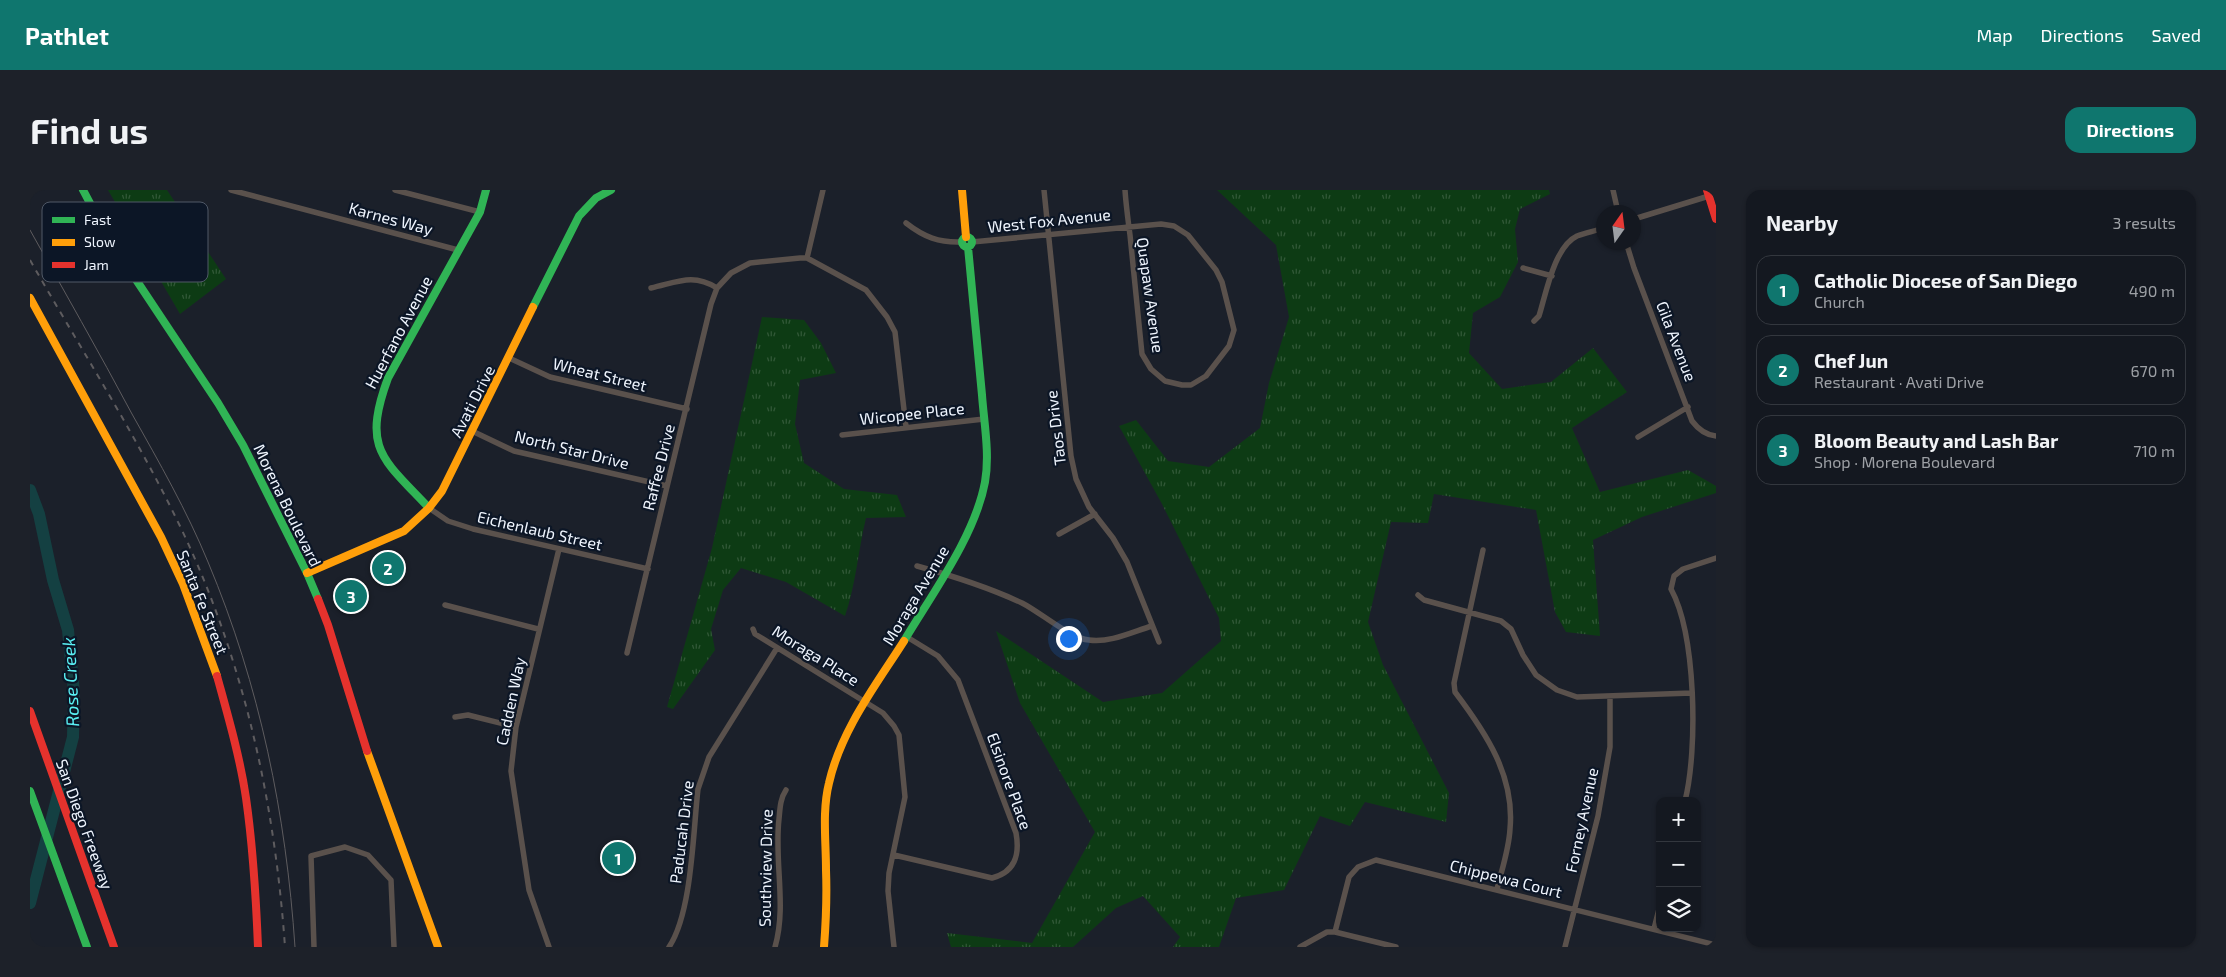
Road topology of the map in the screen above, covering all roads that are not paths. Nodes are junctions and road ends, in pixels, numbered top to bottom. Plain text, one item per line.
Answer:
1 (83, 190) edge
2 (231, 190) edge
3 (395, 190) edge
4 (486, 190) edge
5 (611, 190) edge
6 (823, 190) edge
7 (962, 190) edge
8 (1044, 190) edge
9 (1124, 190) edge
10 (1613, 190) edge
11 (1708, 193) edge
12 (89, 202) edge
13 (1616, 205) edge
14 (480, 212) junction
15 (1641, 217) edge
16 (1716, 219) edge
17 (906, 223) dead end
18 (1128, 226) junction
19 (1596, 231) edge
20 (1048, 233) junction
21 (967, 242) junction
22 (458, 250) junction
23 (1629, 250) edge
24 (807, 258) junction
25 (1523, 268) dead end
26 (1552, 276) junction
27 (138, 282) edge
28 (651, 288) dead end
29 (718, 288) junction
30 (30, 298) edge
31 (1534, 321) dead end
32 (509, 358) junction
33 (1206, 376) joint
34 (1688, 407) junction
35 (687, 409) junction
36 (984, 419) junction
37 (906, 427) junction
38 (472, 431) junction
39 (842, 435) dead end
40 (1716, 436) edge
41 (1638, 437) dead end
42 (667, 486) junction
43 (429, 508) junction
44 (1095, 514) junction
45 (1059, 534) dead end
46 (559, 549) junction
47 (1483, 550) dead end
48 (1716, 558) edge
49 (917, 566) dead end
50 (648, 570) junction
51 (308, 573) junction
52 (945, 574) junction
53 (1418, 595) dead end
54 (445, 605) dead end
55 (1471, 611) junction
56 (1152, 626) junction
57 (538, 629) junction
58 (753, 629) dead end
59 (907, 637) junction
60 (1159, 642) dead end
61 (777, 648) junction
62 (627, 653) dead end
63 (1692, 693) junction
64 (1610, 696) junction
65 (866, 703) junction
66 (30, 712) edge
67 (455, 717) dead end
68 (516, 727) junction
69 (786, 790) dead end
70 (30, 791) edge
71 (1685, 797) edge
72 (894, 855) junction
73 (1497, 889) junction
74 (1574, 909) junction
75 (1656, 921) edge
76 (1654, 929) junction
77 (1335, 932) junction
78 (1375, 944) edge
79 (1716, 945) edge
80 (86, 947) edge
81 (114, 947) edge
82 (258, 947) edge
83 (314, 947) edge
84 (394, 947) edge
85 (438, 947) edge
86 (549, 947) edge
87 (669, 947) edge
88 (774, 947) edge
89 (824, 947) edge
90 (894, 947) edge
91 (1300, 947) edge
92 (1396, 947) edge
93 (1565, 947) edge

1 - 12 main road, Morena Boulevard
2 - 22 street, Karnes Way
3 - 14 street
4 - 14 main road, Huerfano Avenue
5 - 32 main road, Avati Drive
6 - 24 street
7 - 21 main road, Moraga Avenue
8 - 20 street, Taos Drive
9 - 18 street, Quapaw Avenue
10 - 13 street
11 - 15 street
11 - 16 main road
14 - 22 main road, Huerfano Avenue
17 - 21 street, West Fox Avenue
18 - 20 street, West Fox Avenue
18 - 33 street, Quapaw Avenue
18 - 33 street, West Fox Avenue
19 - 26 street
20 - 21 street, West Fox Avenue
20 - 44 street, Taos Drive
21 - 36 main road, Moraga Avenue
22 - 43 main road, Huerfano Avenue
23 - 34 street, Gila Avenue
24 - 29 street
24 - 37 street
25 - 26 street
26 - 31 street
27 - 51 main road, Morena Boulevard
28 - 29 street
29 - 35 street, Raffee Drive
30 - 82 main road, Santa Fe Street
32 - 35 street, Wheat Street
32 - 38 main road, Avati Drive
34 - 40 street, Gila Avenue
34 - 41 street
35 - 42 street, Raffee Drive
36 - 37 street, Wicopee Place
36 - 52 main road, Moraga Avenue
37 - 39 street, Wicopee Place
38 - 42 street, North Star Drive
38 - 43 main road, Avati Drive
42 - 50 street, Raffee Drive
43 - 46 street, Eichenlaub Street
43 - 51 main road, Avati Drive
44 - 45 street
44 - 56 street, Taos Drive
46 - 50 street, Eichenlaub Street
46 - 57 street, Cadden Way
47 - 55 street
48 - 63 street
49 - 52 street
50 - 62 street, Raffee Drive
51 - 85 main road, Morena Boulevard
52 - 56 street
52 - 59 main road, Moraga Avenue
53 - 55 street
54 - 57 street
55 - 64 street
55 - 73 street
56 - 60 street, Taos Drive
57 - 68 street, Cadden Way
58 - 61 street, Moraga Place
59 - 65 main road, Moraga Avenue
59 - 72 street, Elsinore Place
61 - 65 street, Moraga Place
61 - 87 street, Paducah Drive
63 - 64 street
63 - 71 street
64 - 74 street, Forney Avenue
65 - 72 street, Moraga Place
65 - 89 main road, Moraga Avenue
66 - 81 main road, San Diego Freeway
67 - 68 street
68 - 86 street, Cadden Way
69 - 88 street, Southview Drive
70 - 80 main road
72 - 90 street, Moraga Place
73 - 74 street, Chippewa Court
73 - 77 street, Chippewa Court
74 - 76 street, Chippewa Court
74 - 93 street, Forney Avenue
75 - 76 street
76 - 79 street, Chippewa Court
77 - 78 street
77 - 91 street
78 - 92 street
83 - 84 street

